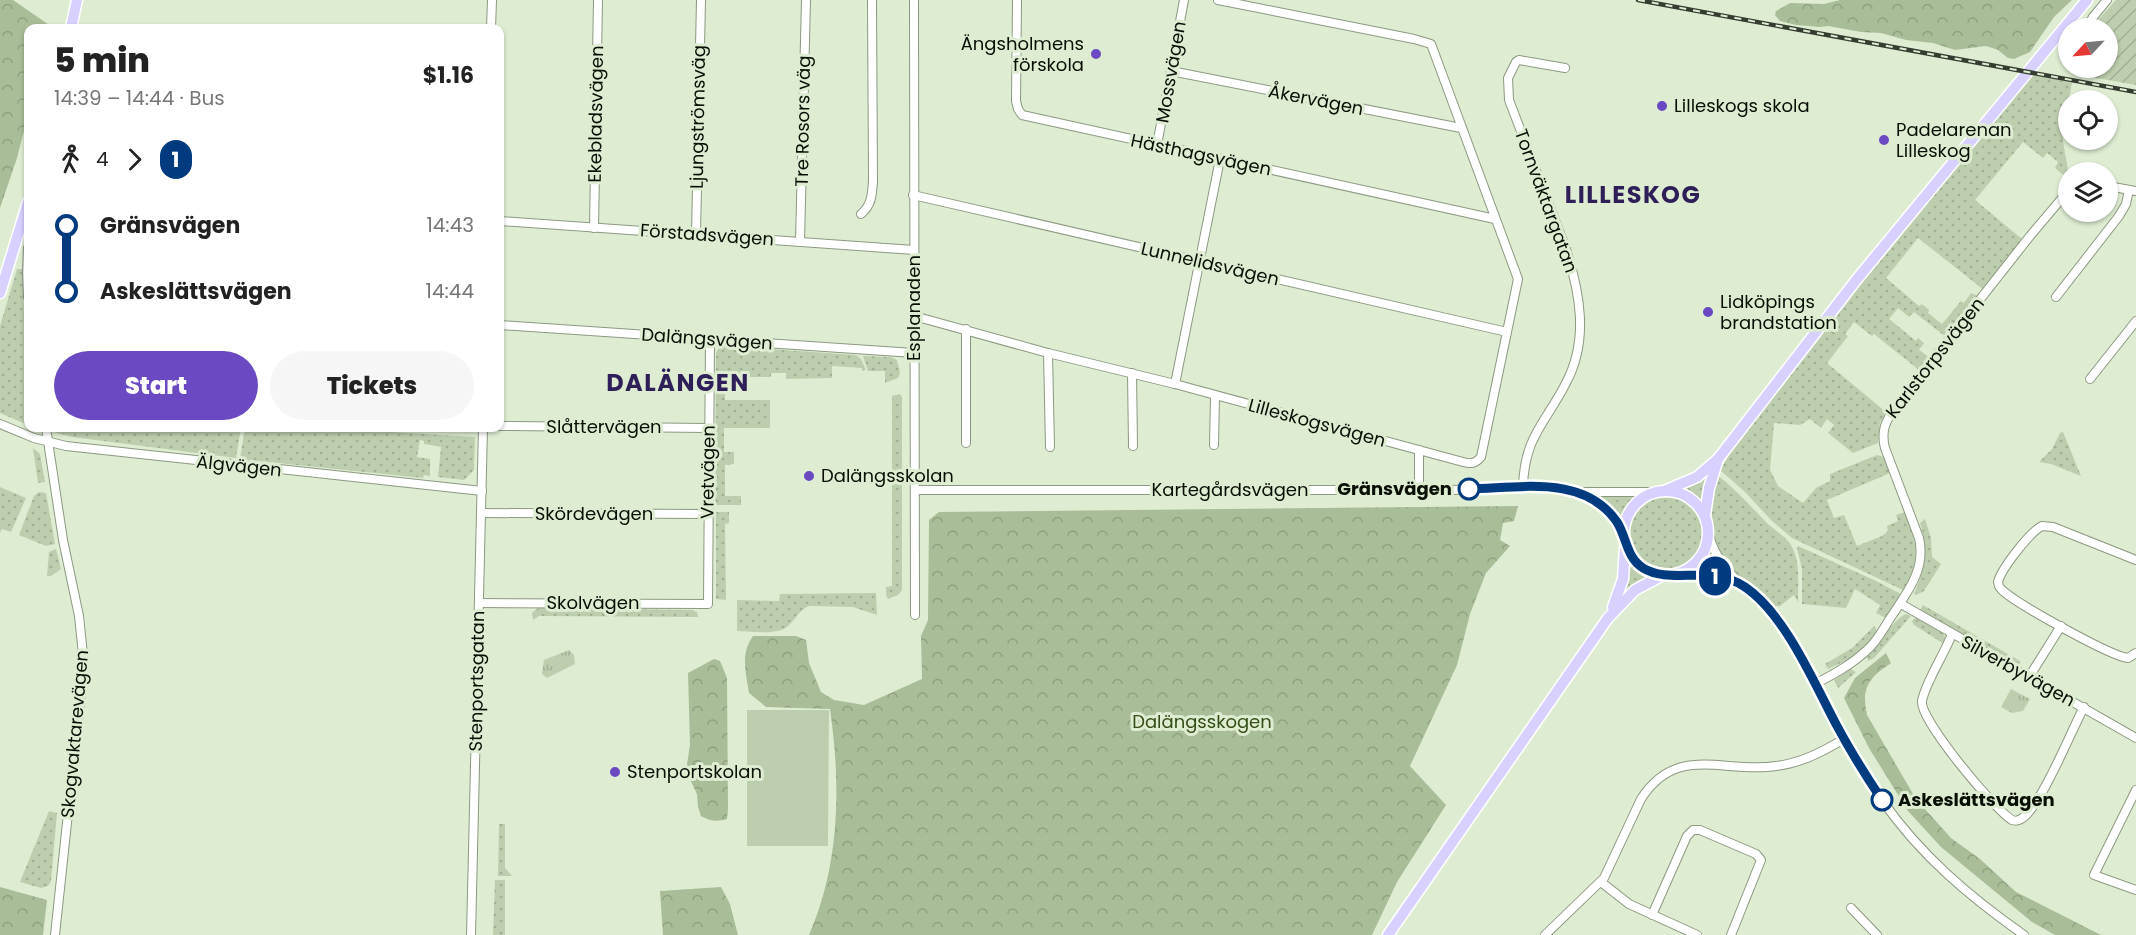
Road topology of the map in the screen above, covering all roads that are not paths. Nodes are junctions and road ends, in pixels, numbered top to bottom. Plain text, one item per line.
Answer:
1 (77, 0) edge
2 (492, 0) edge
3 (598, 0) edge
4 (701, 0) edge
5 (806, 0) edge
6 (872, 0) edge
7 (914, 0) edge
8 (1017, 0) edge
9 (1184, 0) edge
10 (1218, 0) edge
11 (2086, 0) edge
12 (2107, 0) edge
13 (2092, 18) edge
14 (72, 24) edge
15 (491, 24) edge
16 (1565, 68) dead end
17 (1171, 71) junction
18 (1461, 128) junction
19 (1157, 145) junction
20 (1220, 159) junction
21 (2132, 190) edge
22 (913, 195) junction
23 (2058, 203) edge
24 (861, 214) dead end
25 (24, 215) edge
26 (1495, 219) junction
27 (504, 221) edge
28 (594, 228) junction
29 (696, 234) junction
30 (800, 242) junction
31 (914, 250) junction
32 (1200, 261) junction
33 (0, 293) edge
34 (2056, 297) dead end
35 (914, 316) junction
36 (2136, 321) edge
37 (504, 325) edge
38 (966, 329) junction
39 (1507, 332) junction
40 (710, 339) junction
41 (914, 353) junction
42 (1048, 353) junction
43 (1132, 373) junction
44 (2090, 379) dead end
45 (1175, 384) junction
46 (1215, 396) junction
47 (0, 424) edge
48 (504, 426) edge
49 (709, 428) junction
50 (47, 432) edge
51 (483, 432) edge
52 (49, 442) junction
53 (966, 443) dead end
54 (1214, 445) dead end
55 (1133, 446) dead end
56 (1050, 447) dead end
57 (1419, 450) junction
58 (1718, 459) junction
59 (1523, 488) junction
60 (915, 490) junction
61 (1419, 490) junction
62 (482, 491) junction
63 (1580, 492) junction
64 (1659, 492) junction
65 (481, 513) junction
66 (708, 514) junction
67 (1705, 515) junction
68 (1709, 535) junction
69 (1624, 536) junction
70 (2136, 560) edge
71 (1663, 575) junction
72 (1675, 575) junction
73 (1743, 586) junction
74 (479, 603) junction
75 (708, 604) joint
76 (1901, 604) junction
77 (915, 615) dead end
78 (1608, 618) junction
79 (2061, 626) junction
80 (1952, 634) junction
81 (2136, 653) edge
82 (2029, 677) junction
83 (1815, 684) junction
84 (2084, 707) junction
85 (2136, 738) edge
86 (1844, 739) junction
87 (2136, 790) edge
88 (1601, 882) junction
89 (2136, 890) edge
90 (1851, 908) dead end
91 (1652, 915) junction
92 (55, 935) edge
93 (471, 935) edge
94 (1388, 935) edge
95 (1545, 935) edge
96 (1697, 935) edge
97 (1731, 935) edge
98 (1877, 935) edge
99 (2024, 935) edge

1 - 14 main road
2 - 15 street
3 - 28 street, Ekebladsvägen
4 - 29 street, Ljungströmsväg
5 - 30 street, Tre Rosors väg
6 - 24 street
7 - 22 street, Esplanaden
8 - 19 street, Hästhagsvägen
9 - 17 street, Mossvägen
10 - 18 street
11 - 58 main road
12 - 13 street
16 - 59 street, Tornväktargatan
17 - 18 street, Åkervägen
17 - 19 street, Mossvägen
18 - 26 street
19 - 20 street, Hästhagsvägen
20 - 26 street, Hästhagsvägen
20 - 32 street
21 - 34 street
22 - 31 street, Esplanaden
22 - 32 street, Lunnelidsvägen
23 - 76 street, Karlstorpsvägen
25 - 33 main road
26 - 39 street
27 - 28 street, Förstadsvägen
28 - 29 street, Förstadsvägen
29 - 30 street, Förstadsvägen
30 - 31 street, Förstadsvägen
31 - 35 street, Esplanaden
32 - 39 street, Lunnelidsvägen
32 - 45 street
35 - 38 street, Lilleskogsvägen
35 - 41 street, Esplanaden
36 - 44 street
37 - 40 street, Dalängsvägen
38 - 42 street, Lilleskogsvägen
38 - 53 street
39 - 57 street, Lilleskogsvägen
40 - 41 street, Dalängsvägen
40 - 49 street, Vretvägen
41 - 60 street, Esplanaden
42 - 43 street, Lilleskogsvägen
42 - 56 street
43 - 45 street, Lilleskogsvägen
43 - 55 street
45 - 46 street, Lilleskogsvägen
46 - 54 street
46 - 57 street, Lilleskogsvägen
47 - 52 street, Älgvägen
48 - 49 street, Slåttervägen
49 - 66 street, Vretvägen
50 - 52 street, Skogvaktarevägen
51 - 62 street, Stenportsgatan
52 - 62 street, Älgvägen
52 - 92 street, Skogvaktarevägen
57 - 61 street
58 - 64 main road
58 - 67 main road
59 - 61 street, Kartegårdsvägen
59 - 63 street, Kartegårdsvägen
60 - 61 street, Kartegårdsvägen
60 - 77 street, Esplanaden
62 - 65 street, Stenportsgatan
63 - 64 street, Kartegårdsvägen
63 - 69 street, Kartegårdsvägen
64 - 67 main road
64 - 69 main road
65 - 66 street, Skördevägen
65 - 74 street, Stenportsgatan
66 - 75 street, Vretvägen
67 - 68 main road
68 - 72 main road
68 - 73 street
69 - 71 main road
69 - 78 main road
70 - 79 street
71 - 72 main road
71 - 78 main road
72 - 73 street
73 - 83 street
74 - 75 street, Skolvägen
74 - 93 street, Stenportsgatan
76 - 80 street, Silverbyvägen
76 - 83 street, Karlstorpsvägen
78 - 94 main road
79 - 81 street
79 - 82 street
80 - 82 street, Silverbyvägen
80 - 84 street
82 - 84 street, Silverbyvägen
83 - 86 street
84 - 85 street, Silverbyvägen
86 - 88 street
86 - 99 street
87 - 89 street
88 - 91 street
88 - 95 street
90 - 98 street
91 - 96 street
91 - 97 street

